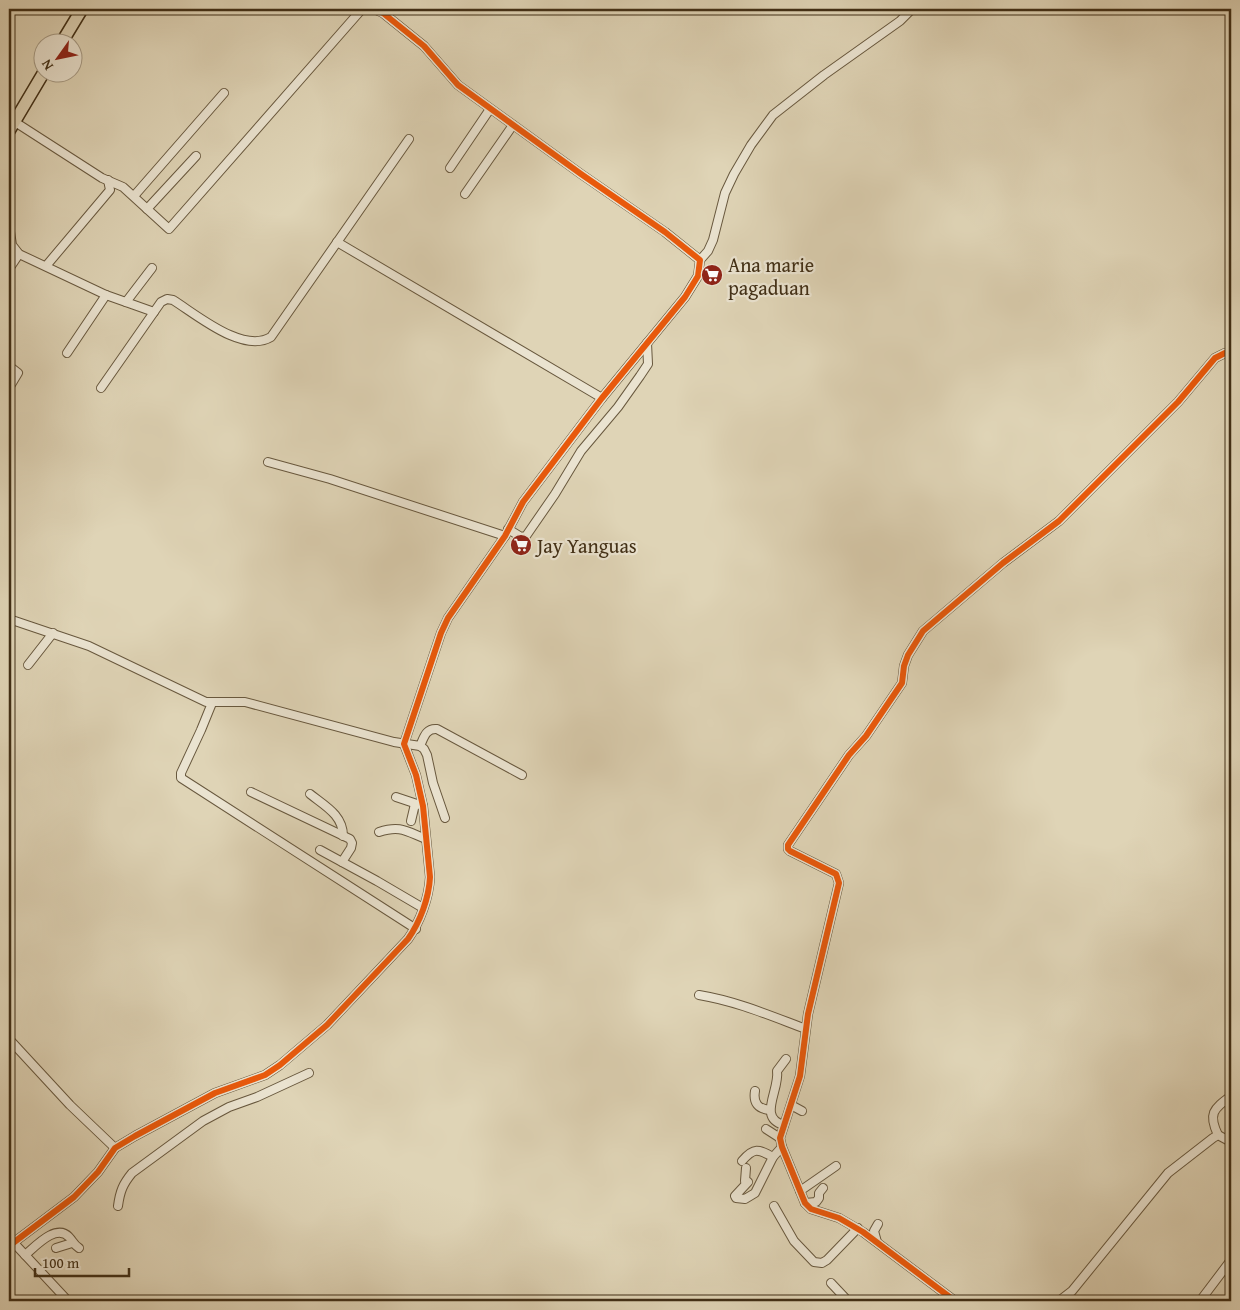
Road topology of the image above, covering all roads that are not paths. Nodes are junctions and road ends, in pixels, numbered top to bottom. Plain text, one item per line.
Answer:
1 (82, 9) edge
2 (362, 9) edge
3 (374, 9) edge
4 (912, 9) edge
5 (68, 32) edge
6 (38, 82) edge
7 (224, 93) dead end
8 (490, 109) junction
9 (513, 125) junction
10 (11, 126) edge
11 (409, 139) dead end
12 (196, 156) dead end
13 (450, 168) dead end
14 (108, 180) junction
15 (465, 194) dead end
16 (134, 196) junction
17 (147, 209) junction
18 (9, 225) edge
19 (337, 242) junction
20 (19, 254) junction
21 (700, 260) junction
22 (46, 266) junction
23 (152, 268) dead end
24 (9, 269) edge
25 (106, 295) junction
26 (126, 302) junction
27 (154, 312) junction
28 (647, 343) junction
29 (67, 353) dead end
30 (1231, 354) edge
31 (9, 366) edge
32 (9, 388) edge
33 (101, 388) dead end
34 (602, 398) junction
35 (268, 462) dead end
36 (507, 533) junction
37 (9, 619) edge
38 (53, 633) junction
39 (28, 665) dead end
40 (212, 703) junction
41 (404, 744) junction
42 (420, 746) junction
43 (522, 775) dead end
44 (251, 792) dead end
45 (310, 794) dead end
46 (396, 797) dead end
47 (419, 805) junction
48 (445, 818) dead end
49 (411, 821) dead end
50 (379, 832) dead end
51 (343, 836) junction
52 (426, 839) junction
53 (320, 850) dead end
54 (342, 862) junction
55 (423, 908) junction
56 (416, 929) junction
57 (699, 995) dead end
58 (806, 1029) junction
59 (9, 1039) edge
60 (786, 1059) dead end
61 (308, 1073) dead end
62 (755, 1091) dead end
63 (1231, 1096) edge
64 (791, 1105) junction
65 (194, 1107) junction
66 (770, 1110) junction
67 (802, 1111) dead end
68 (202, 1120) junction
69 (784, 1125) junction
70 (766, 1129) dead end
71 (1218, 1135) junction
72 (780, 1138) junction
73 (1231, 1142) edge
74 (782, 1147) junction
75 (115, 1148) junction
76 (773, 1157) junction
77 (836, 1166) dead end
78 (745, 1181) junction
79 (758, 1185) junction
80 (824, 1188) dead end
81 (800, 1191) junction
82 (805, 1203) junction
83 (118, 1206) dead end
84 (774, 1206) dead end
85 (878, 1224) dead end
86 (858, 1228) junction
87 (878, 1242) junction
88 (72, 1243) junction
89 (11, 1244) edge
90 (56, 1248) dead end
91 (79, 1248) dead end
92 (25, 1255) junction
93 (1231, 1260) edge
94 (831, 1283) dead end
95 (68, 1301) edge
96 (848, 1301) edge
97 (955, 1301) edge
98 (1059, 1301) edge
99 (1200, 1301) edge

1 - 5 highway
2 - 17 street
3 - 8 street
4 - 21 street
6 - 10 highway
7 - 16 street
8 - 9 street
8 - 13 street
9 - 15 street
9 - 21 street
10 - 14 street
11 - 19 street
12 - 17 street
14 - 16 street
14 - 22 street
16 - 17 street
18 - 20 street
19 - 27 street
19 - 34 street
20 - 22 street
20 - 24 street
21 - 28 street
22 - 25 street
23 - 26 street
25 - 26 street
25 - 29 street
26 - 27 street
27 - 33 street
28 - 34 street
28 - 36 street
30 - 58 street
31 - 32 street
34 - 36 street
35 - 36 street
36 - 41 street
37 - 38 street
38 - 39 street
38 - 40 street
40 - 41 street
40 - 56 street
41 - 42 street
41 - 47 street
42 - 43 street
42 - 48 street
44 - 51 street
45 - 51 street
46 - 47 street
47 - 49 street
47 - 52 street
50 - 52 street
51 - 54 street
52 - 55 street
53 - 54 street
54 - 55 street
55 - 56 street
56 - 65 street
57 - 58 street
58 - 64 street
59 - 75 street
60 - 66 street
61 - 68 street
62 - 66 street
63 - 71 street
64 - 67 street
64 - 69 street
65 - 68 street
65 - 75 street
66 - 69 street
68 - 83 street
69 - 72 street
70 - 72 street
71 - 73 street
71 - 98 street
72 - 74 street
74 - 76 street
74 - 81 street
75 - 89 street
76 - 78 street
76 - 79 street
77 - 81 street
78 - 79 street
78 - 79 street
80 - 82 street
81 - 82 street
82 - 86 street
84 - 86 street
85 - 87 street
86 - 87 street
87 - 97 street
88 - 90 street
88 - 91 street
88 - 92 street
89 - 92 street
92 - 95 street
93 - 99 street
94 - 96 street

